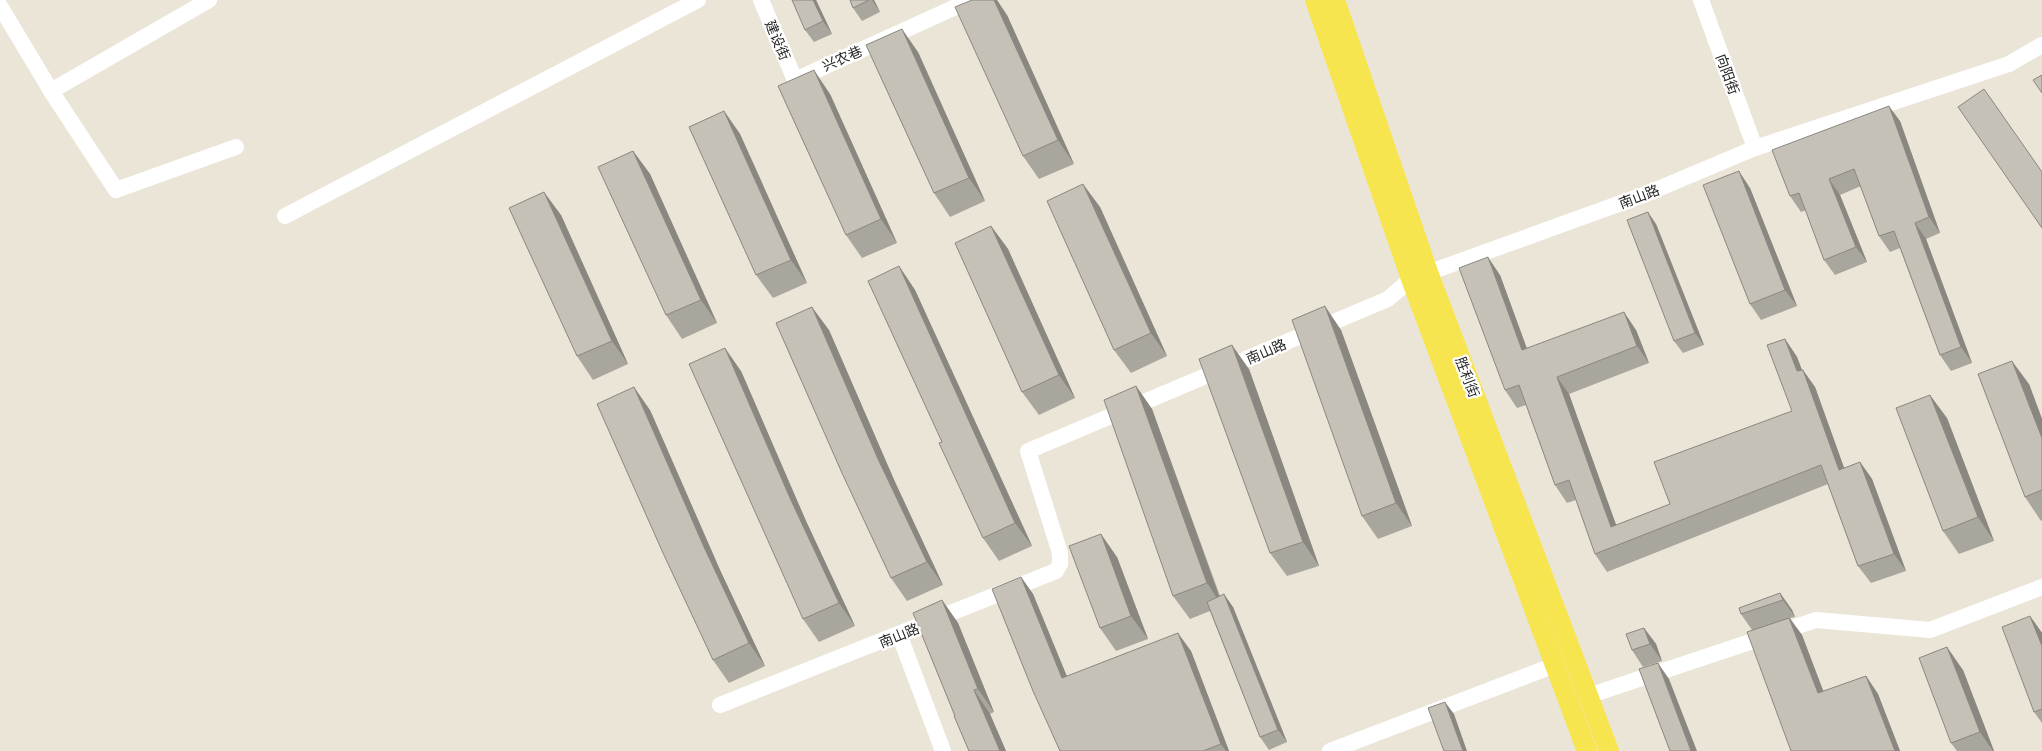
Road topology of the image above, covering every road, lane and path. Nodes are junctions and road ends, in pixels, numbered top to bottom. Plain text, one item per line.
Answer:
1 (209, 0) edge
2 (698, 0) edge
3 (761, 0) edge
4 (971, 0) edge
5 (1316, 0) edge
6 (1335, 0) edge
7 (1701, 0) edge
8 (0, 6) edge
9 (2042, 45) edge
10 (795, 80) joint
11 (51, 91) junction
12 (236, 147) dead end
13 (1756, 148) junction
14 (285, 216) dead end
15 (1419, 275) junction
16 (2042, 587) edge
17 (899, 634) junction
18 (1555, 665) junction
19 (1588, 696) junction
20 (720, 705) dead end
21 (943, 751) edge
22 (1330, 751) edge
23 (1587, 751) edge
24 (1609, 751) edge

1 - 11 street
2 - 14 street
3 - 10 street, 建设街
4 - 10 street, 兴农巷
5 - 15 main road, 胜利街
6 - 15 main road, 胜利街
7 - 13 street, 向阳街
8 - 11 street
9 - 13 street, 南山路
11 - 12 street
13 - 15 street, 南山路
15 - 17 street, 南山路
15 - 18 main road, 胜利街
15 - 19 main road, 胜利街
16 - 19 street
17 - 20 street, 南山路
17 - 21 street
18 - 22 street
18 - 23 main road, 胜利街
19 - 24 main road, 胜利街

